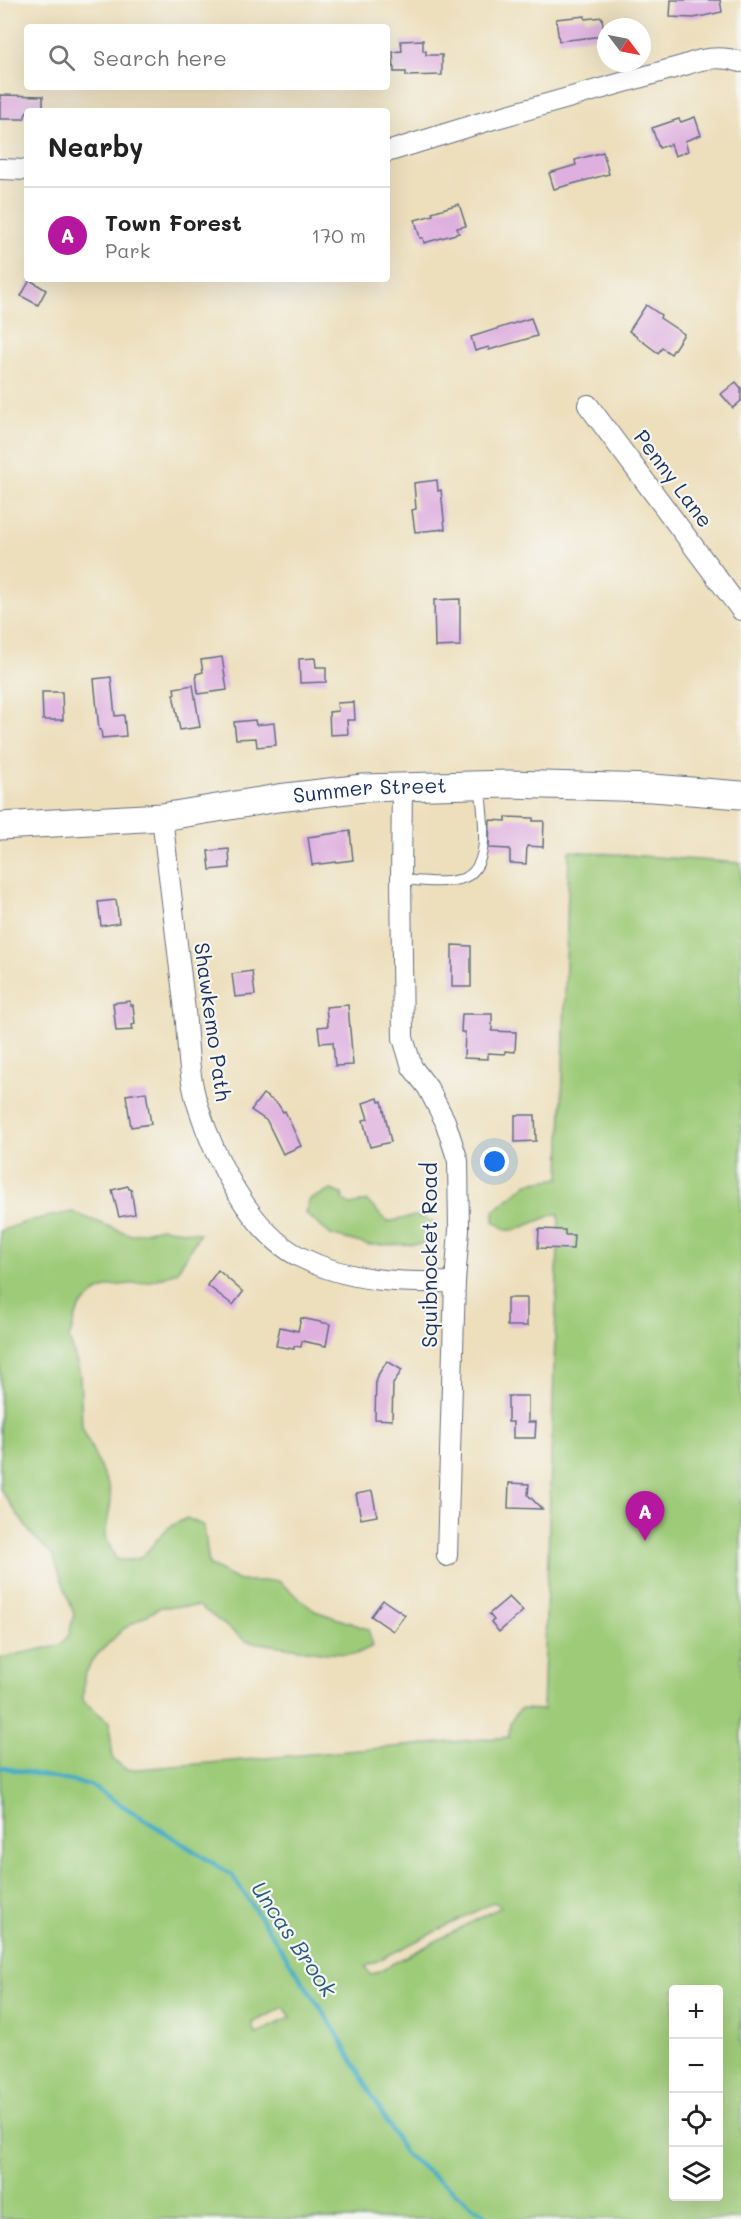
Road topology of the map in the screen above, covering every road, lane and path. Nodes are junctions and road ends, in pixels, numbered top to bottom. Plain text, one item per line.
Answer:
1 (741, 62) edge
2 (390, 151) edge
3 (0, 169) edge
4 (24, 170) edge
5 (588, 405) dead end
6 (741, 610) edge
7 (480, 784) junction
8 (402, 786) junction
9 (741, 795) edge
10 (162, 817) junction
11 (0, 826) edge
12 (401, 879) junction
13 (455, 1282) junction
14 (447, 1556) dead end

1 - 2 street
3 - 4 street
5 - 6 street, Penny Lane
7 - 8 main road, Summer Street
7 - 9 main road, Summer Street
7 - 12 lane
8 - 10 main road, Summer Street
8 - 12 street, Squibnocket Road
10 - 11 main road, Summer Street
10 - 13 street, Shawkemo Path
12 - 13 street, Squibnocket Road
13 - 14 street, Squibnocket Road

